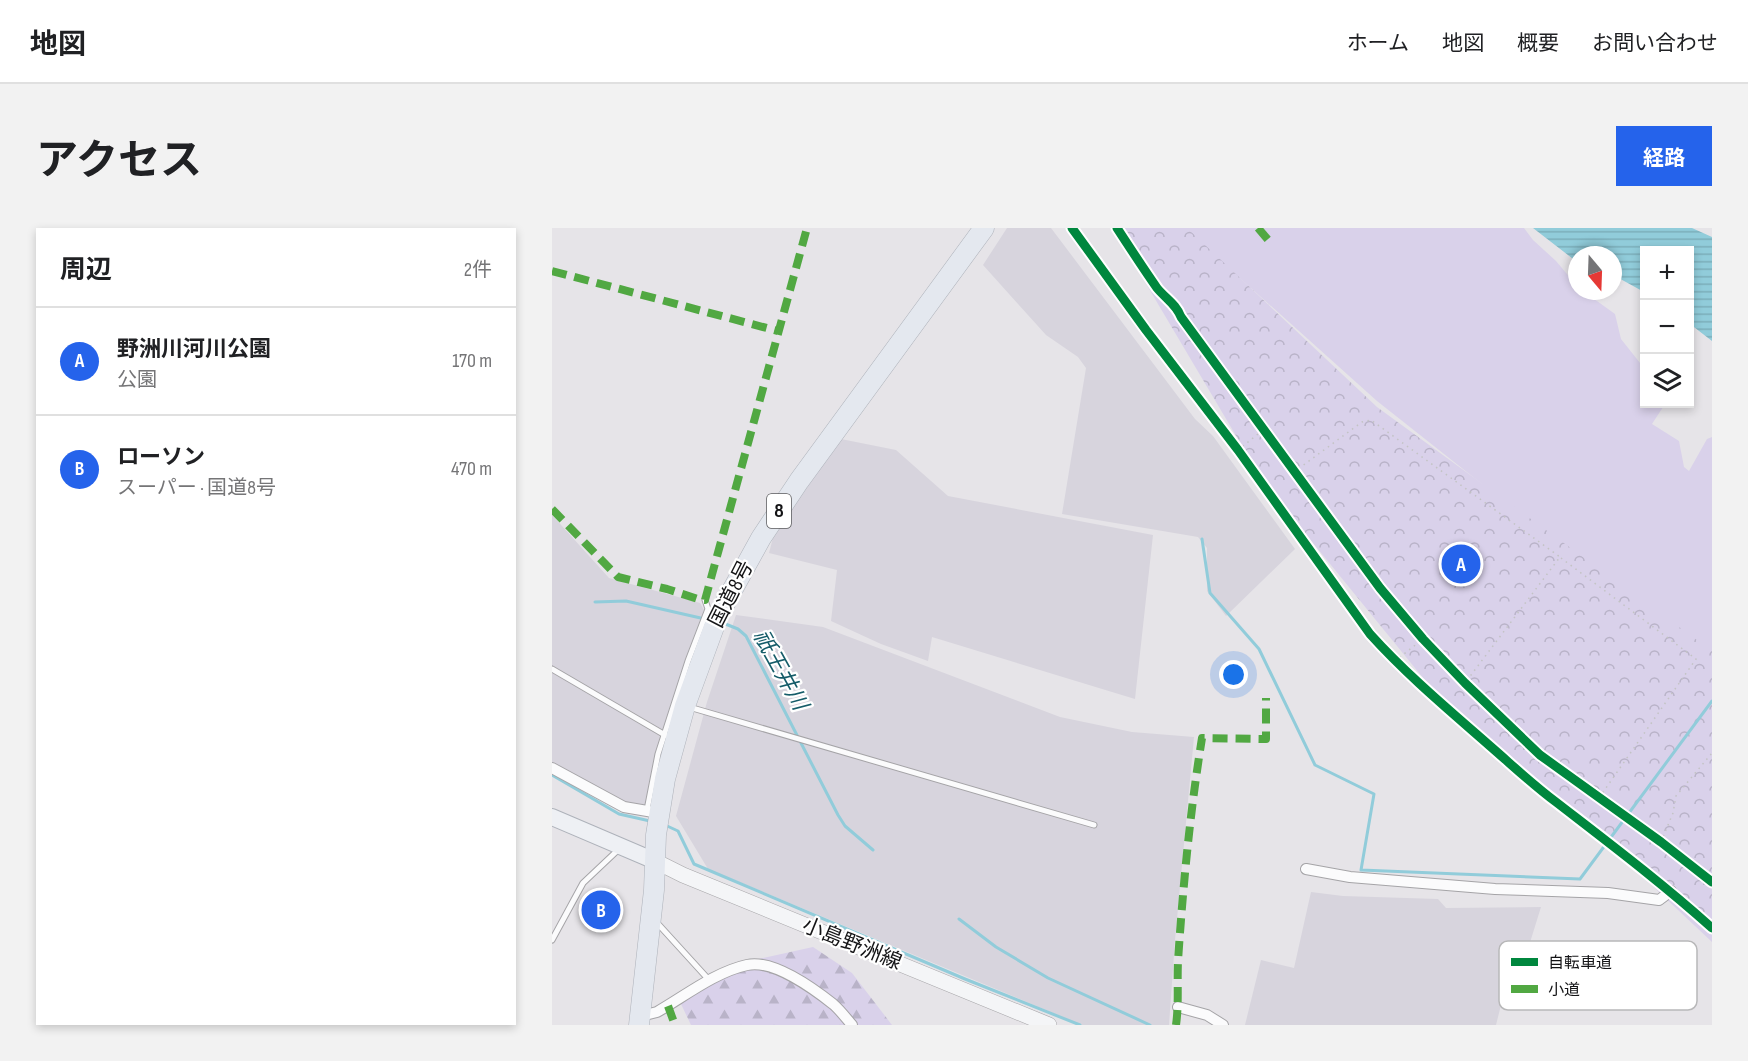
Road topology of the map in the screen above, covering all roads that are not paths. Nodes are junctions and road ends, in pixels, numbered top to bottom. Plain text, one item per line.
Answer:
1 (984, 228) edge
2 (705, 600) dead end
3 (552, 669) edge
4 (685, 706) junction
5 (669, 737) junction
6 (552, 768) edge
7 (653, 812) junction
8 (552, 818) edge
9 (1094, 825) dead end
10 (623, 846) junction
11 (655, 861) junction
12 (1306, 869) dead end
13 (1671, 891) dead end
14 (650, 923) junction
15 (552, 940) edge
16 (710, 981) junction
17 (1178, 1007) dead end
18 (640, 1019) edge
19 (852, 1025) edge
20 (1049, 1025) edge
21 (1223, 1025) edge

1 - 4 highway, 国道8号 / 8
2 - 5 lane
3 - 5 lane
4 - 5 highway, 国道8号 / 8
4 - 9 lane
5 - 7 highway, 国道8号 / 8
6 - 7 street
7 - 11 highway, 国道8号 / 8
8 - 10 main road
10 - 11 main road
10 - 15 lane
11 - 14 highway, 国道8号 / 8
11 - 20 main road, 小島野洲線
12 - 13 street
14 - 16 lane
14 - 18 highway, 国道8号 / 8
16 - 18 street
16 - 19 street
17 - 21 street

